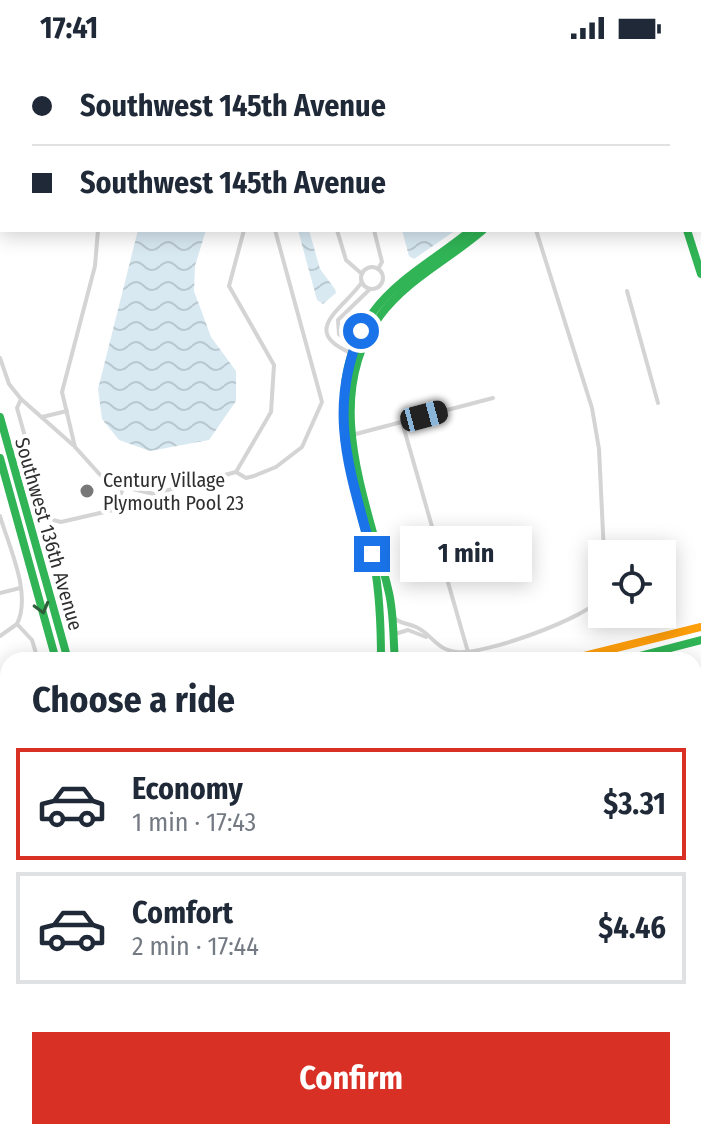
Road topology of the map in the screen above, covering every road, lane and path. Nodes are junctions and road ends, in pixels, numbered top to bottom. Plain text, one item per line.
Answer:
1 (98, 232) edge
2 (243, 232) edge
3 (276, 232) edge
4 (338, 232) edge
5 (374, 232) edge
6 (468, 232) edge
7 (481, 232) edge
8 (537, 232) edge
9 (688, 232) edge
10 (378, 269) junction
11 (362, 274) junction
12 (701, 274) edge
13 (362, 282) junction
14 (370, 289) junction
15 (627, 291) dead end
16 (357, 351) junction
17 (0, 358) edge
18 (493, 398) dead end
19 (21, 399) junction
20 (658, 403) dead end
21 (67, 411) junction
22 (0, 417) edge
23 (42, 417) junction
24 (402, 422) junction
25 (351, 435) junction
26 (344, 445) junction
27 (75, 447) junction
28 (0, 458) edge
29 (236, 472) junction
30 (124, 487) junction
31 (0, 516) edge
32 (603, 540) edge
33 (20, 588) junction
34 (0, 593) edge
35 (588, 610) edge
36 (392, 618) junction
37 (17, 624) junction
38 (701, 627) edge
39 (381, 629) junction
40 (393, 635) junction
41 (0, 636) edge
42 (426, 637) junction
43 (701, 640) edge
44 (36, 652) edge
45 (54, 652) edge
46 (66, 652) edge
47 (381, 652) edge
48 (394, 652) edge
49 (468, 652) junction
50 (600, 652) edge
51 (655, 652) edge
52 (0, 955) edge
53 (0, 968) edge

1 - 21 street
2 - 29 street
3 - 29 street
4 - 11 street
5 - 10 street
6 - 16 main road
7 - 16 main road
8 - 32 street
9 - 12 main road
10 - 11 street
10 - 14 street
11 - 13 street
13 - 14 street
13 - 16 street
14 - 16 street
15 - 20 street
16 - 25 main road
16 - 26 main road
17 - 19 street
18 - 24 street
19 - 23 street
19 - 30 street
21 - 23 street
21 - 27 street
22 - 46 main road, Southwest 136th Avenue
23 - 27 street
24 - 25 street
24 - 49 street
25 - 26 street
25 - 36 main road
26 - 39 main road
27 - 30 street
28 -> 45 main road, Southwest 136th Avenue
29 - 30 street
31 - 33 street
33 - 34 street
33 - 37 street
35 - 49 street
36 - 39 main road
36 - 40 main road
36 - 42 street
37 - 41 street
37 - 44 street
38 - 50 main road
39 - 47 main road
40 - 42 street
40 - 48 main road
42 - 49 street
43 - 51 main road
52 - 53 street

